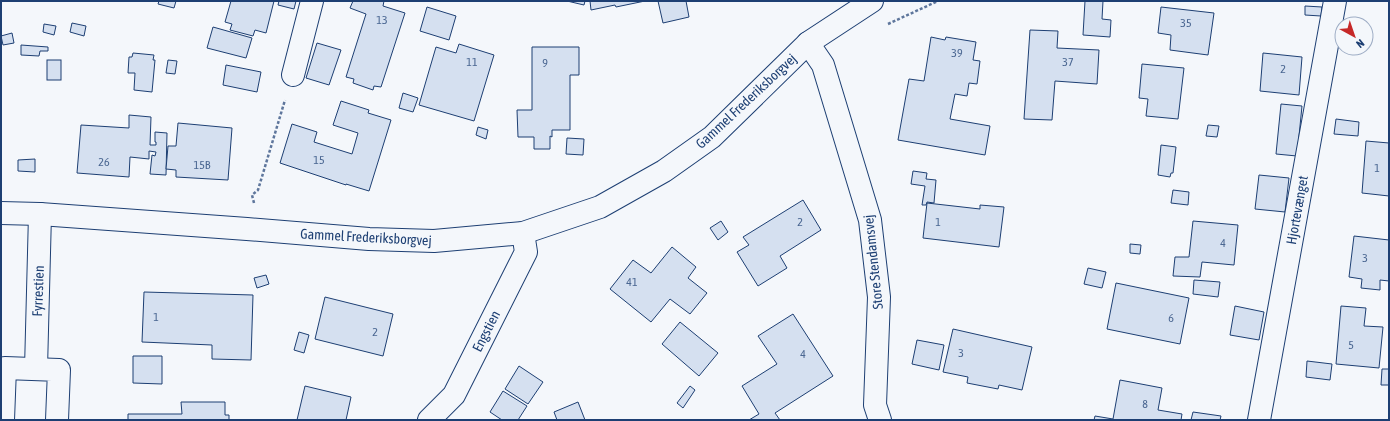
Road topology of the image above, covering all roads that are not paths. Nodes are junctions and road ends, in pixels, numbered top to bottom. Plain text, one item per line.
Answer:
1 (312, 1) edge
2 (872, 1) edge
3 (1335, 1) edge
4 (808, 43) junction
5 (293, 75) road end
6 (1, 213) edge
7 (40, 214) junction
8 (523, 233) junction
9 (36, 369) junction
10 (3, 420) edge
11 (57, 420) edge
12 (429, 420) edge
13 (880, 420) edge
14 (1259, 420) edge

1 - 5 street
2 - 4 street, Gammel Frederiksborgvej
3 - 14 street, Hjortevænget
4 - 8 street, Gammel Frederiksborgvej
4 - 13 street, Store Stendamsvej
6 - 7 street, Gammel Frederiksborgvej
7 - 8 street, Gammel Frederiksborgvej
7 - 9 street, Fyrrestien
8 - 12 street, Engstien
9 - 10 street
9 - 11 street

